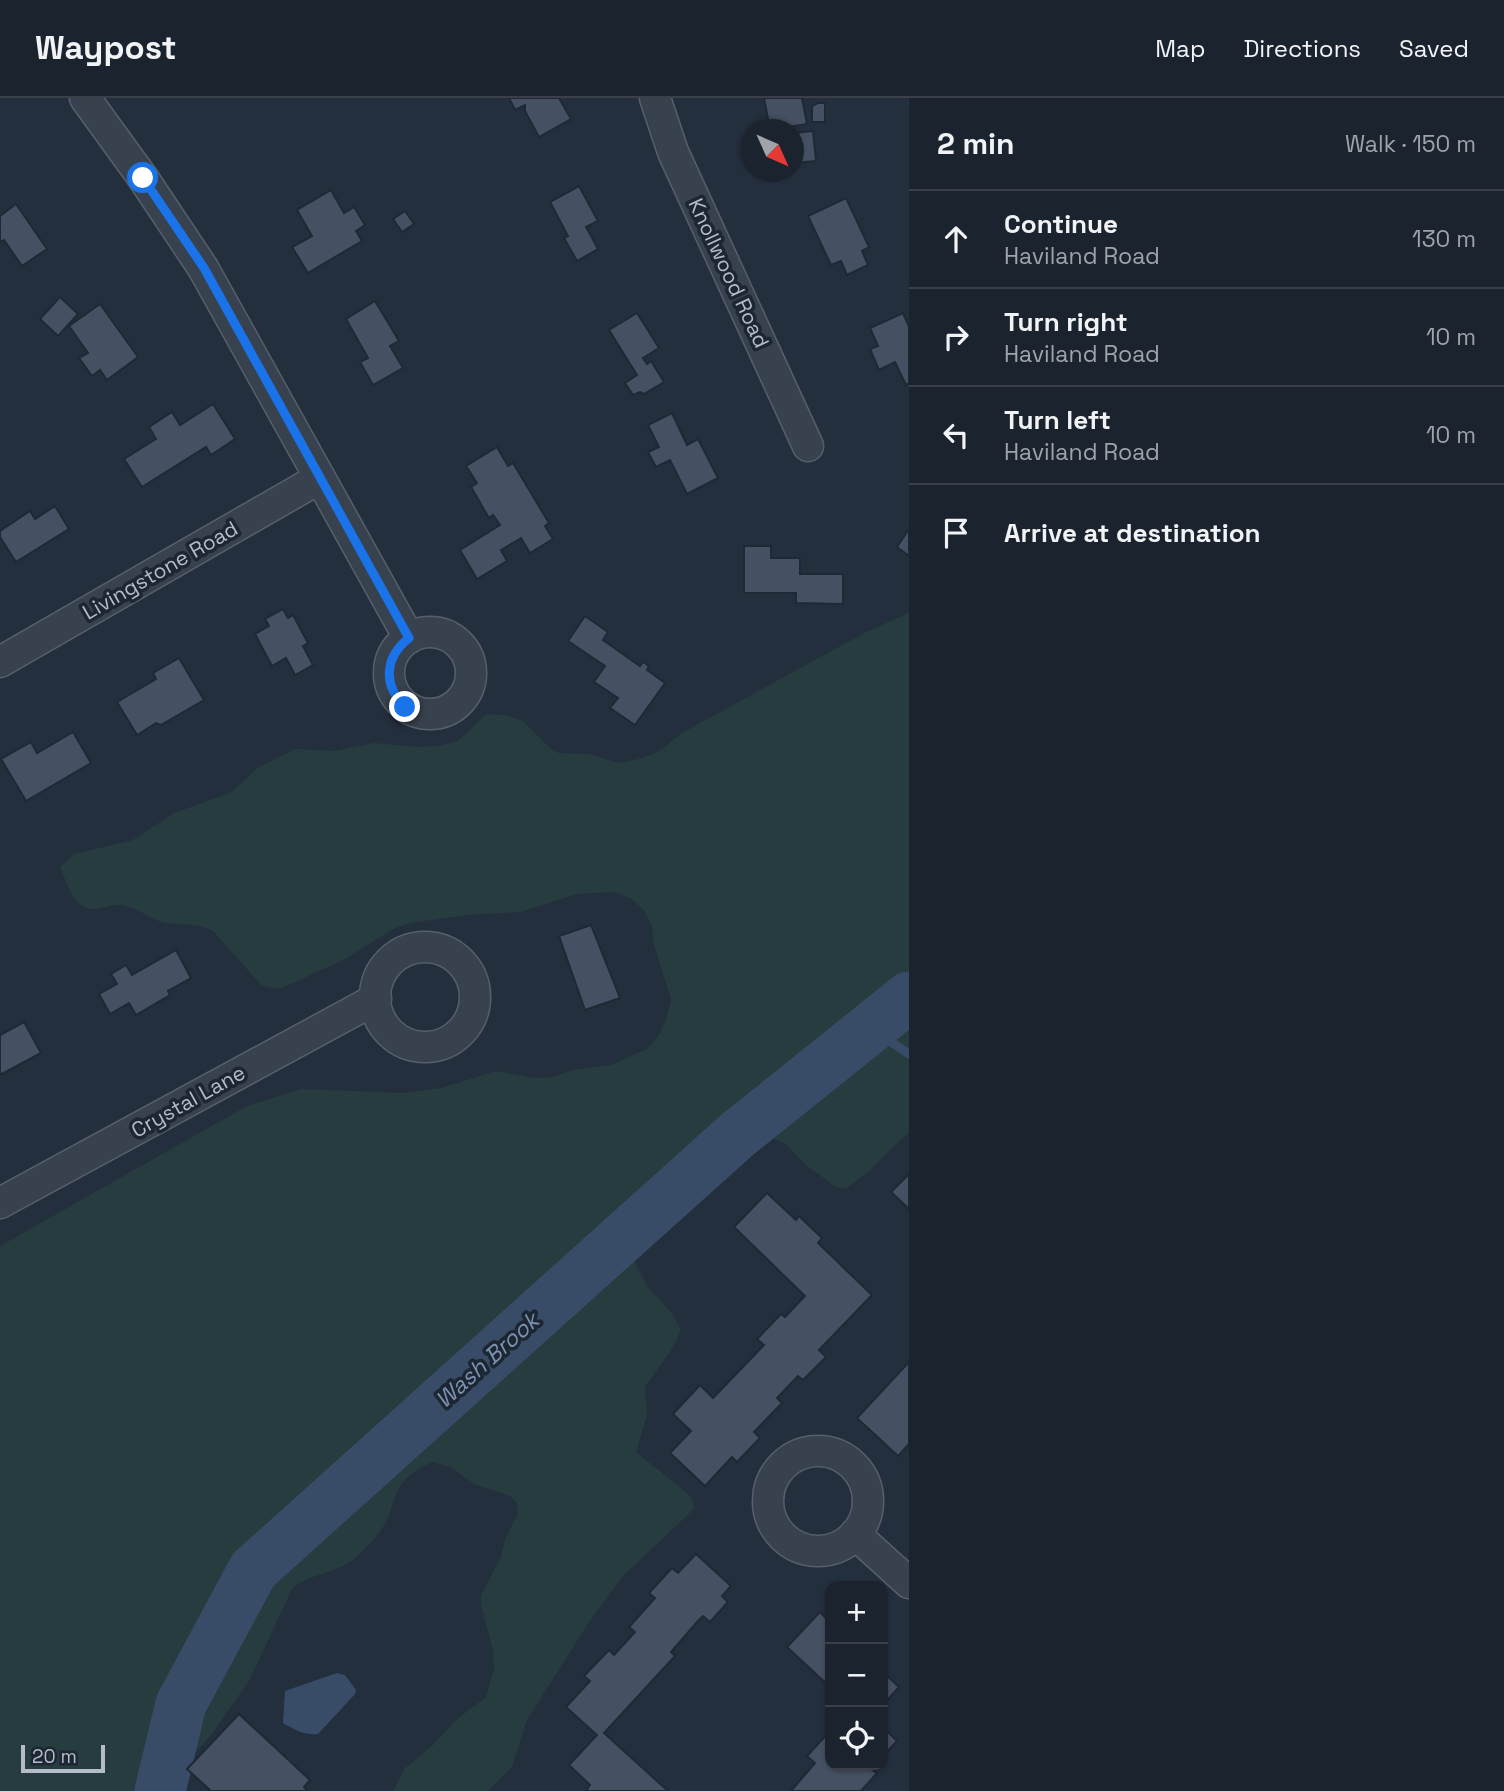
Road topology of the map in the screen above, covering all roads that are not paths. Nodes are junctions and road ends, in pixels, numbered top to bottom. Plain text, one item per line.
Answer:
1 (85, 98) edge
2 (655, 98) edge
3 (808, 446) dead end
4 (320, 478) junction
5 (409, 638) dead end
6 (0, 662) edge
7 (376, 999) dead end
8 (0, 1203) edge
9 (855, 1534) dead end
10 (909, 1583) edge

1 - 4 street
2 - 3 street, Knollwood Road
4 - 5 street
4 - 6 street, Livingstone Road
7 - 8 street, Crystal Lane
9 - 10 street

